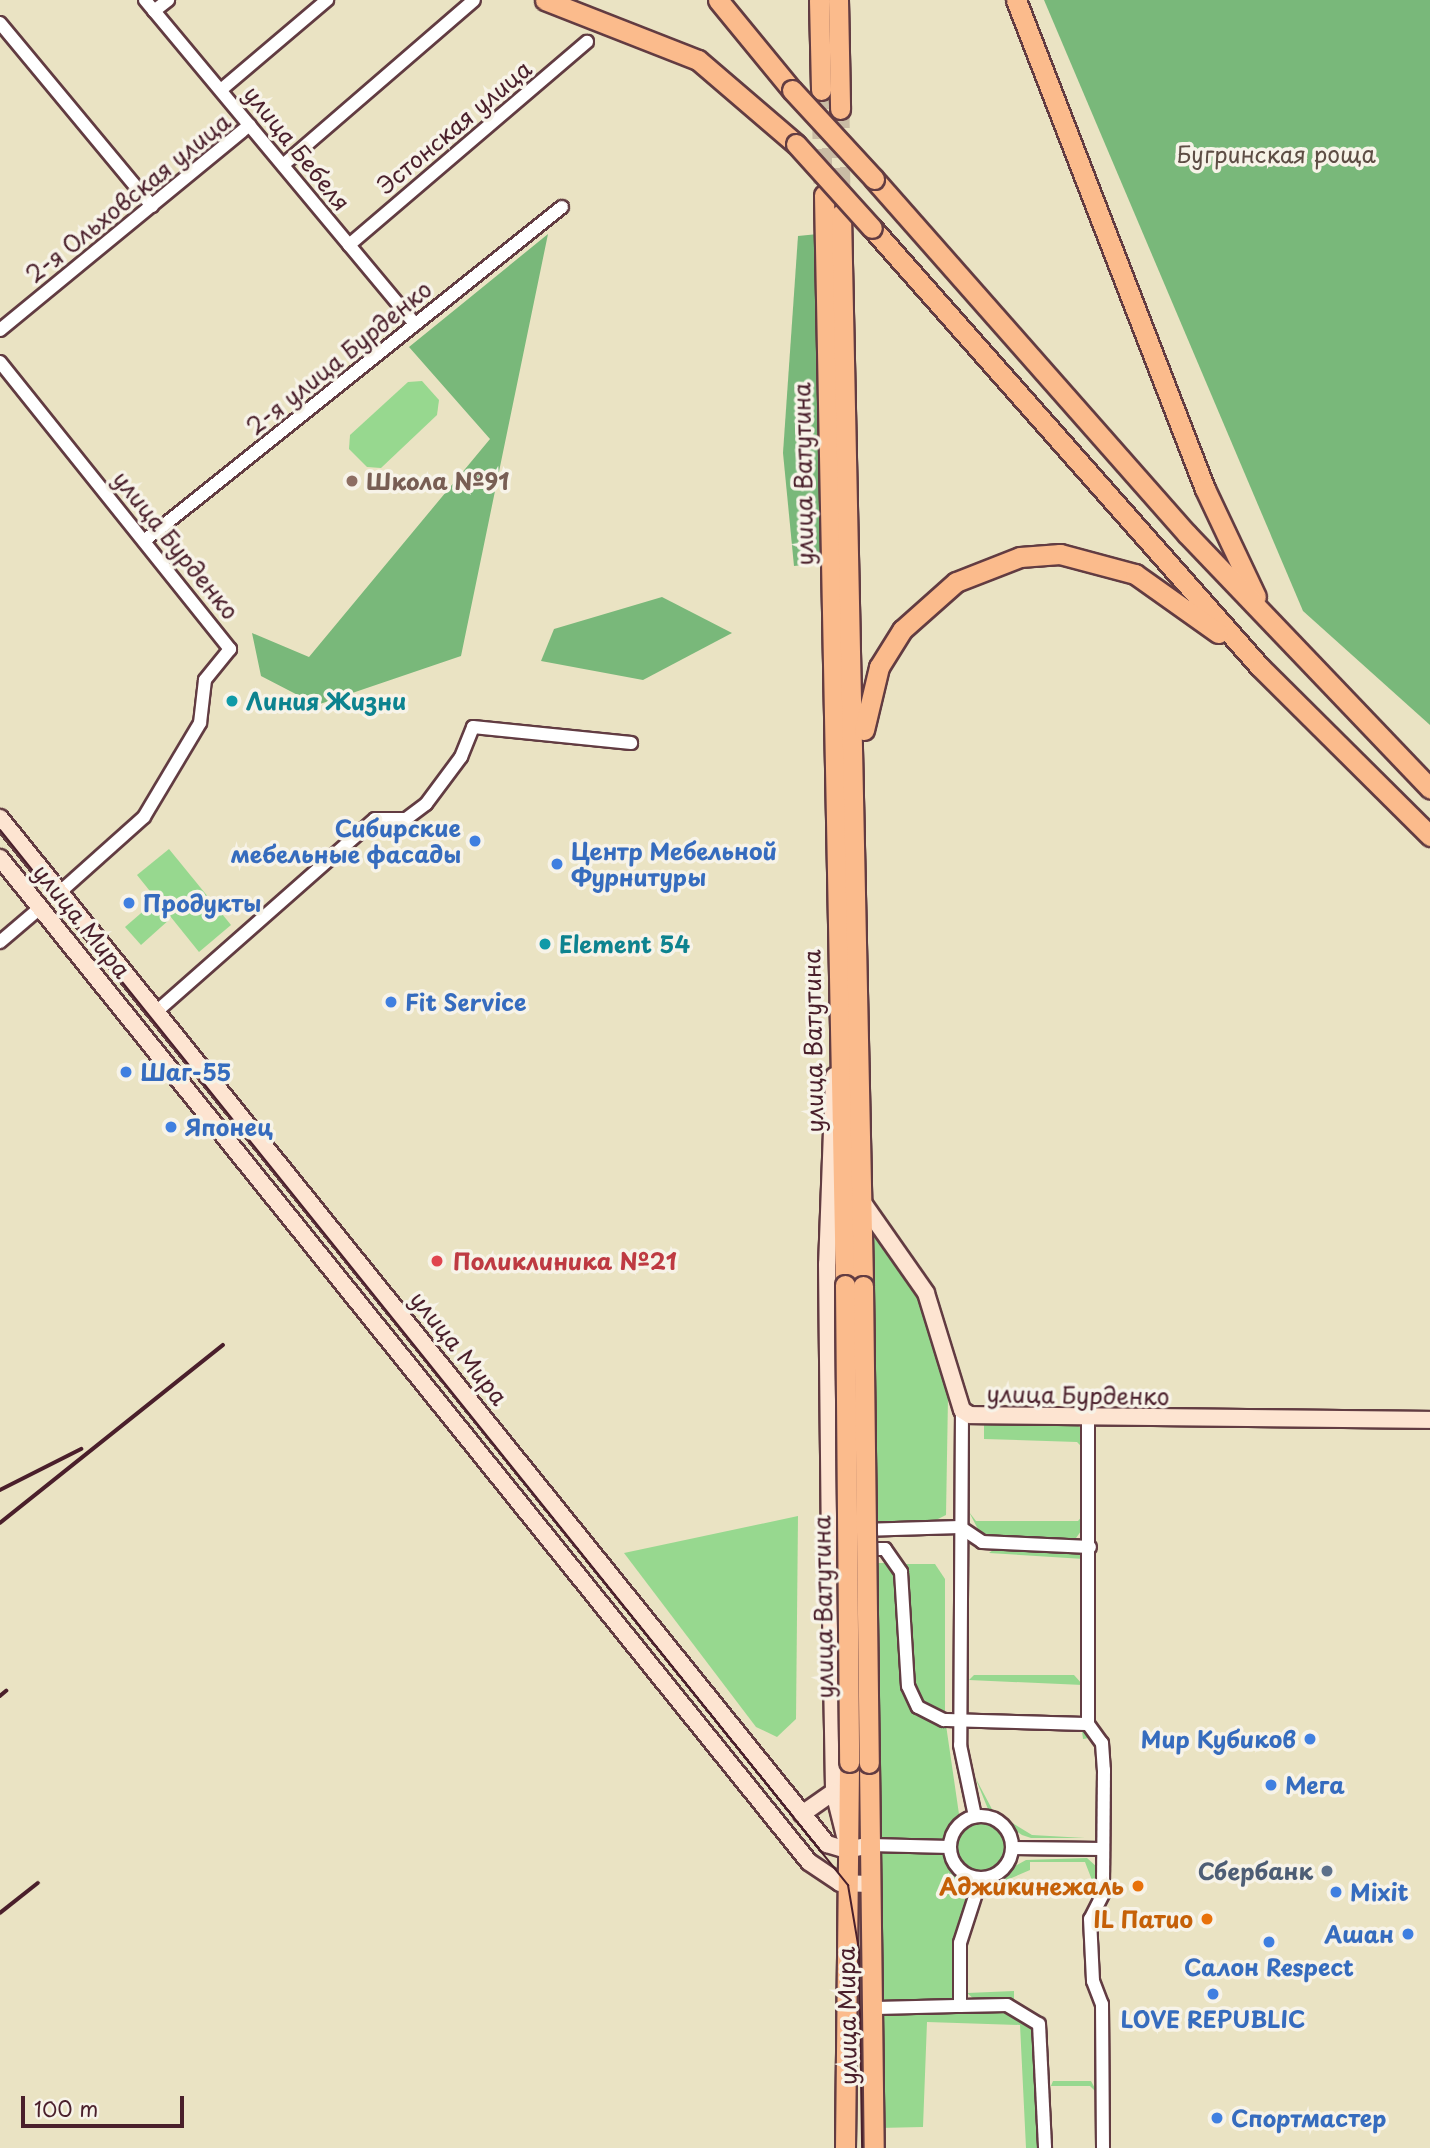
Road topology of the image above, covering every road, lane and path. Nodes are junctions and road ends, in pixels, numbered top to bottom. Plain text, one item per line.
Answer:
1 (145, 0) edge
2 (168, 0) edge
3 (327, 0) edge
4 (474, 0) edge
5 (545, 0) edge
6 (718, 0) edge
7 (819, 0) edge
8 (838, 0) edge
9 (1016, 0) edge
10 (154, 11) junction
11 (0, 23) edge
12 (587, 42) dead end
13 (222, 89) junction
14 (821, 90) tunnel mouth
15 (840, 109) tunnel mouth
16 (250, 125) junction
17 (283, 165) junction
18 (824, 195) tunnel mouth
19 (152, 206) junction
20 (562, 207) dead end
21 (841, 214) tunnel mouth
22 (349, 245) junction
23 (415, 324) junction
24 (0, 330) edge
25 (0, 362) edge
26 (144, 541) junction
27 (1276, 632) junction
28 (1260, 667) junction
29 (631, 743) dead end
30 (1430, 788) edge
31 (854, 806) junction
32 (0, 818) edge
33 (1430, 836) edge
34 (0, 858) edge
35 (60, 892) junction
36 (40, 908) junction
37 (0, 942) edge
38 (156, 1012) junction
39 (137, 1029) junction
40 (837, 1056) junction
41 (862, 1200) junction
42 (854, 1285) junction
43 (962, 1410) junction
44 (1088, 1420) junction
45 (1430, 1420) edge
46 (960, 1527) junction
47 (830, 1530) junction
48 (580, 1537) junction
49 (1090, 1548) junction
50 (830, 1549) junction
51 (560, 1554) junction
52 (959, 1721) junction
53 (1088, 1724) junction
54 (859, 1763) junction
55 (835, 1792) junction
56 (802, 1814) junction
57 (975, 1816) junction
58 (847, 1845) junction
59 (870, 1845) junction
60 (950, 1847) junction
61 (1012, 1848) junction
62 (1103, 1849) junction
63 (981, 1878) junction
64 (869, 1884) junction
65 (848, 1885) junction
66 (960, 2006) junction
67 (872, 2008) junction
68 (845, 2148) edge
69 (874, 2148) edge
70 (1045, 2148) edge
71 (1102, 2148) edge

1 - 10 street, улица Бебеля
2 - 10 street
3 - 13 street
4 - 17 street
5 - 28 main road, bridge
6 - 27 main road, bridge
7 - 14 main road
8 - 15 main road
9 - 27 main road
10 - 13 street, улица Бебеля
11 - 19 street
12 - 22 street, Эстонская улица
13 - 16 street, улица Бебеля
16 - 17 street, улица Бебеля
16 - 19 street, 2-я Ольховская улица
17 - 22 street, улица Бебеля
18 - 40 main road, улица Ватутина
19 - 24 street, 2-я Ольховская улица
20 - 23 street, 2-я улица Бурденко
21 - 31 main road, улица Ватутина
22 - 23 street, улица Бебеля
23 - 26 street, 2-я улица Бурденко
25 - 26 street, улица Бурденко
26 - 35 street, улица Бурденко
27 - 30 main road
28 - 31 main road
28 - 33 main road
29 - 38 street
31 - 41 main road, улица Ватутина
32 - 35 street, улица Мира
34 - 36 street, улица Мира
35 - 36 street
35 - 38 street, улица Мира
36 - 37 street
36 - 39 street, улица Мира
38 - 39 street
38 - 48 street, улица Мира
39 - 51 street, улица Мира
40 - 42 main road, улица Ватутина
40 - 47 street
41 - 42 main road, улица Ватутина
41 - 43 street, улица Бурденко
42 - 54 main road, улица Ватутина, bridge
43 - 44 street, улица Бурденко
43 - 46 street
44 - 45 street, улица Бурденко
44 - 49 street
46 - 47 street
46 - 49 street
46 - 52 street
47 - 50 street
48 - 51 street
48 - 56 street, улица Мира
49 - 53 street
50 - 52 street
50 - 55 street
51 - 65 street, улица Мира
52 - 53 street
52 - 57 street
53 - 62 street
54 - 58 main road, улица Ватутина
54 - 59 main road, улица Ватутина
55 - 56 street
55 - 58 street
56 - 58 street, улица Мира
57 - 60 street
57 - 61 street
58 - 59 street
58 - 65 main road, улица Ватутина
59 - 60 street
59 - 64 main road, улица Мира
60 - 63 street
61 - 62 street
61 - 63 street
62 - 71 street
63 - 66 street
64 - 65 street
64 - 67 main road, улица Мира
65 - 68 main road, улица Мира
66 - 67 street
66 - 70 street
67 - 69 main road, улица Мира

